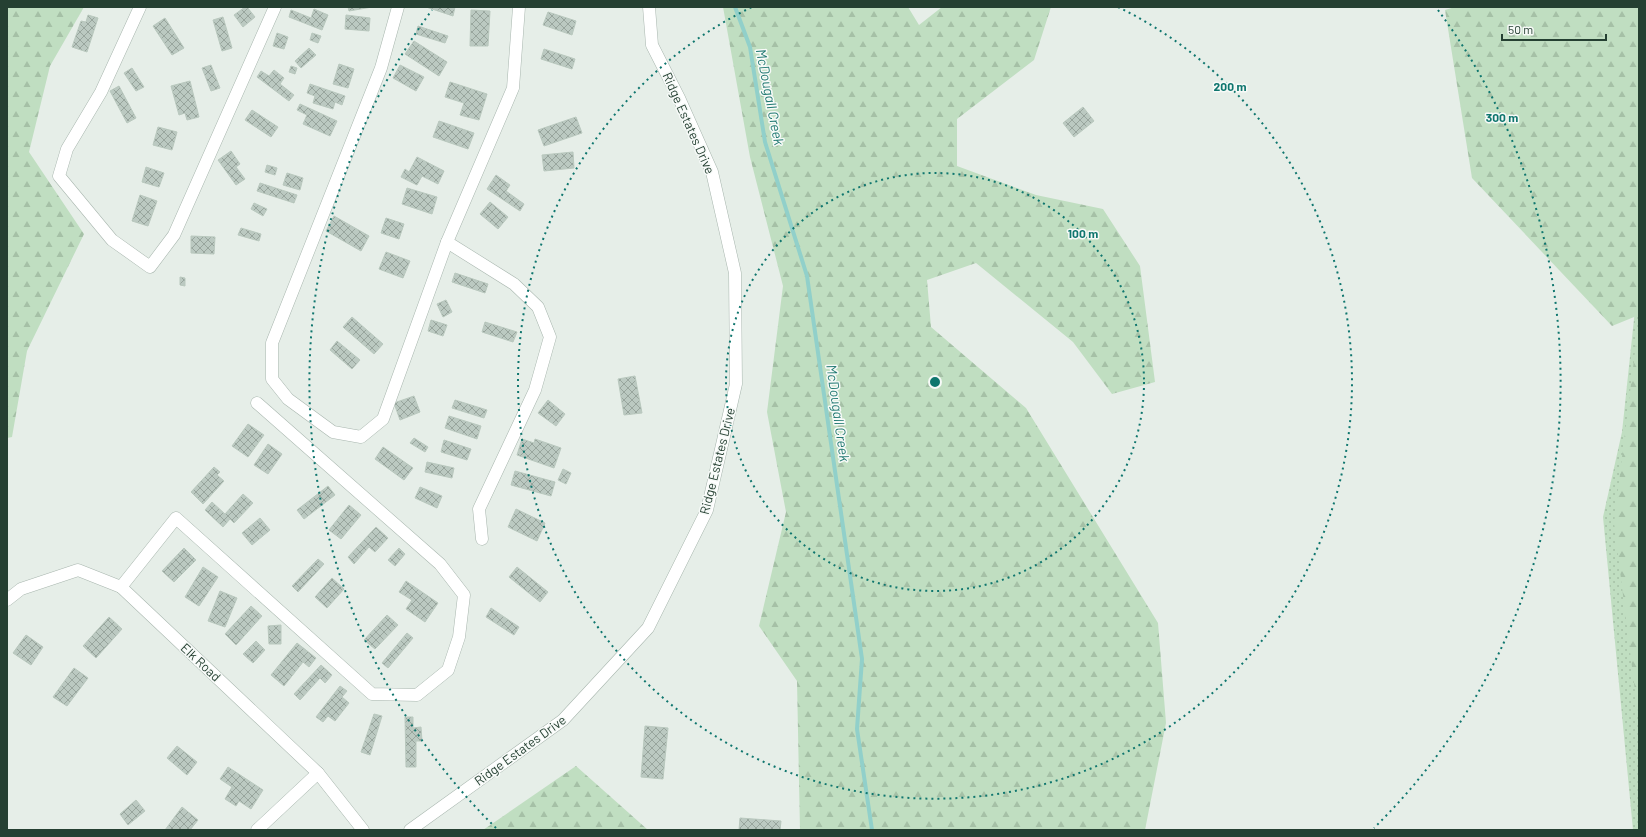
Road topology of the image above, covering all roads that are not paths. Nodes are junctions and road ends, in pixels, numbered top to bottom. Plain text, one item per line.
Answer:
1 (140, 7) edge
2 (275, 7) edge
3 (398, 7) edge
4 (519, 7) edge
5 (648, 7) edge
6 (447, 242) junction
7 (258, 403) dead end
8 (482, 539) dead end
9 (121, 587) junction
10 (7, 600) edge
11 (318, 773) junction
12 (257, 830) edge
13 (363, 830) edge
14 (410, 830) edge

1 - 2 street
3 - 6 street
4 - 6 street
5 - 14 street, Ridge Estates Drive
6 - 8 street
7 - 9 street
9 - 10 street, Elk Road
9 - 11 street, Elk Road
11 - 12 street
11 - 13 street, Elk Road

